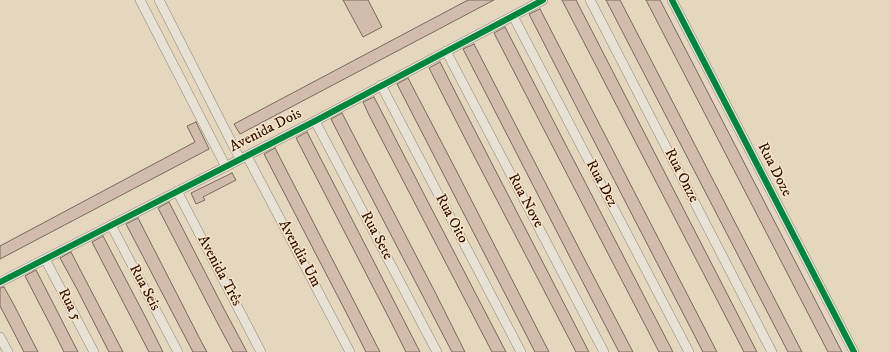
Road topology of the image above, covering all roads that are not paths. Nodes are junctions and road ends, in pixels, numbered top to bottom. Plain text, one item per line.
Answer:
1 (140, 0) edge
2 (159, 0) edge
3 (543, 0) edge
4 (590, 0) edge
5 (672, 0) edge
6 (513, 16) junction
7 (446, 51) junction
8 (381, 85) junction
9 (315, 121) junction
10 (244, 157) junction
11 (226, 167) junction
12 (177, 191) junction
13 (111, 225) junction
14 (45, 259) junction
15 (0, 282) edge
16 (0, 336) edge
17 (8, 352) edge
18 (94, 352) edge
19 (178, 352) edge
20 (261, 352) edge
21 (350, 352) edge
22 (437, 352) edge
23 (521, 352) edge
24 (604, 352) edge
25 (689, 352) edge
26 (772, 352) edge
27 (854, 352) edge

1 - 11 street
2 - 10 street, Avendia Um
3 - 6 street, Avenida Dois
4 - 26 street, Rua Onze
5 - 27 street, Rua Doze
6 - 7 street, Avenida Dois
6 - 25 street, Rua Dez
7 - 8 street, Avenida Dois
7 - 24 street, Rua Nove
8 - 9 street, Avenida Dois
8 - 23 street, Rua Oito
9 - 10 street, Avenida Dois
9 - 22 street, Rua Sete
10 - 11 street, Avenida Dois
10 - 21 street, Avendia Um
11 - 12 street, Avenida Dois
12 - 13 street, Avenida Dois
12 - 20 street, Avenida Três
13 - 14 street, Avenida Dois
13 - 19 street, Rua Seis
14 - 15 street, Avenida Dois
14 - 18 street, Rua 5
16 - 17 street

